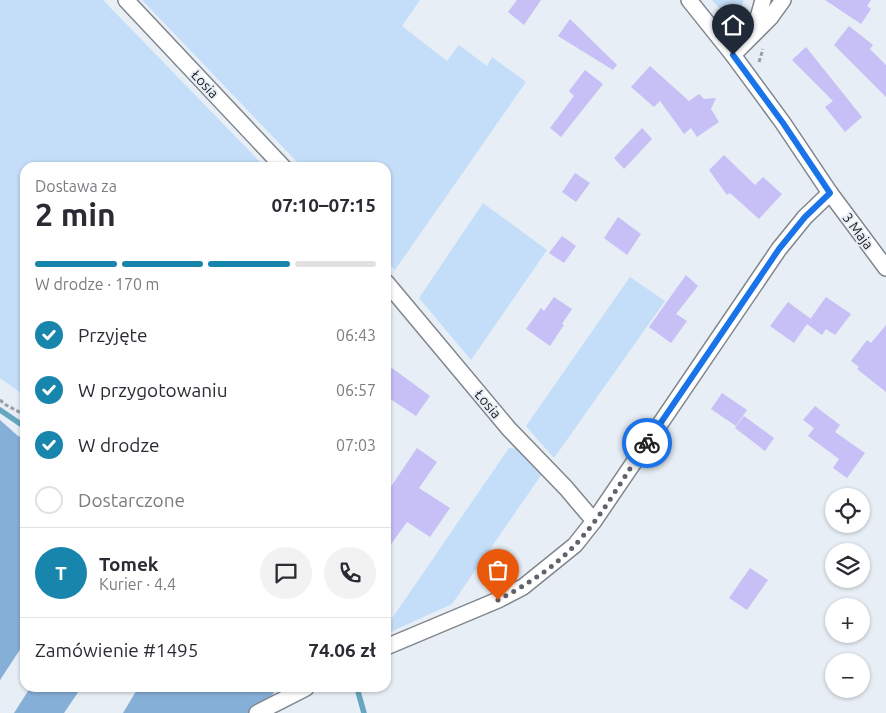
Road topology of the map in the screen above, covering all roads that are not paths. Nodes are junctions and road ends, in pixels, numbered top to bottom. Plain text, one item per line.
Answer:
1 (126, 0) edge
2 (689, 0) edge
3 (783, 0) edge
4 (761, 6) edge
5 (753, 34) junction
6 (733, 55) junction
7 (278, 162) edge
8 (830, 193) junction
9 (886, 268) edge
10 (391, 288) edge
11 (594, 521) junction
12 (391, 645) edge
13 (298, 692) edge
14 (257, 713) edge

1 - 7 street, Łosia
2 - 6 street, 3 Maja
3 - 5 street
4 - 5 street
5 - 6 street
6 - 8 street, 3 Maja
8 - 9 street, 3 Maja
8 - 11 street
10 - 11 street, Łosia
11 - 12 street
13 - 14 street

